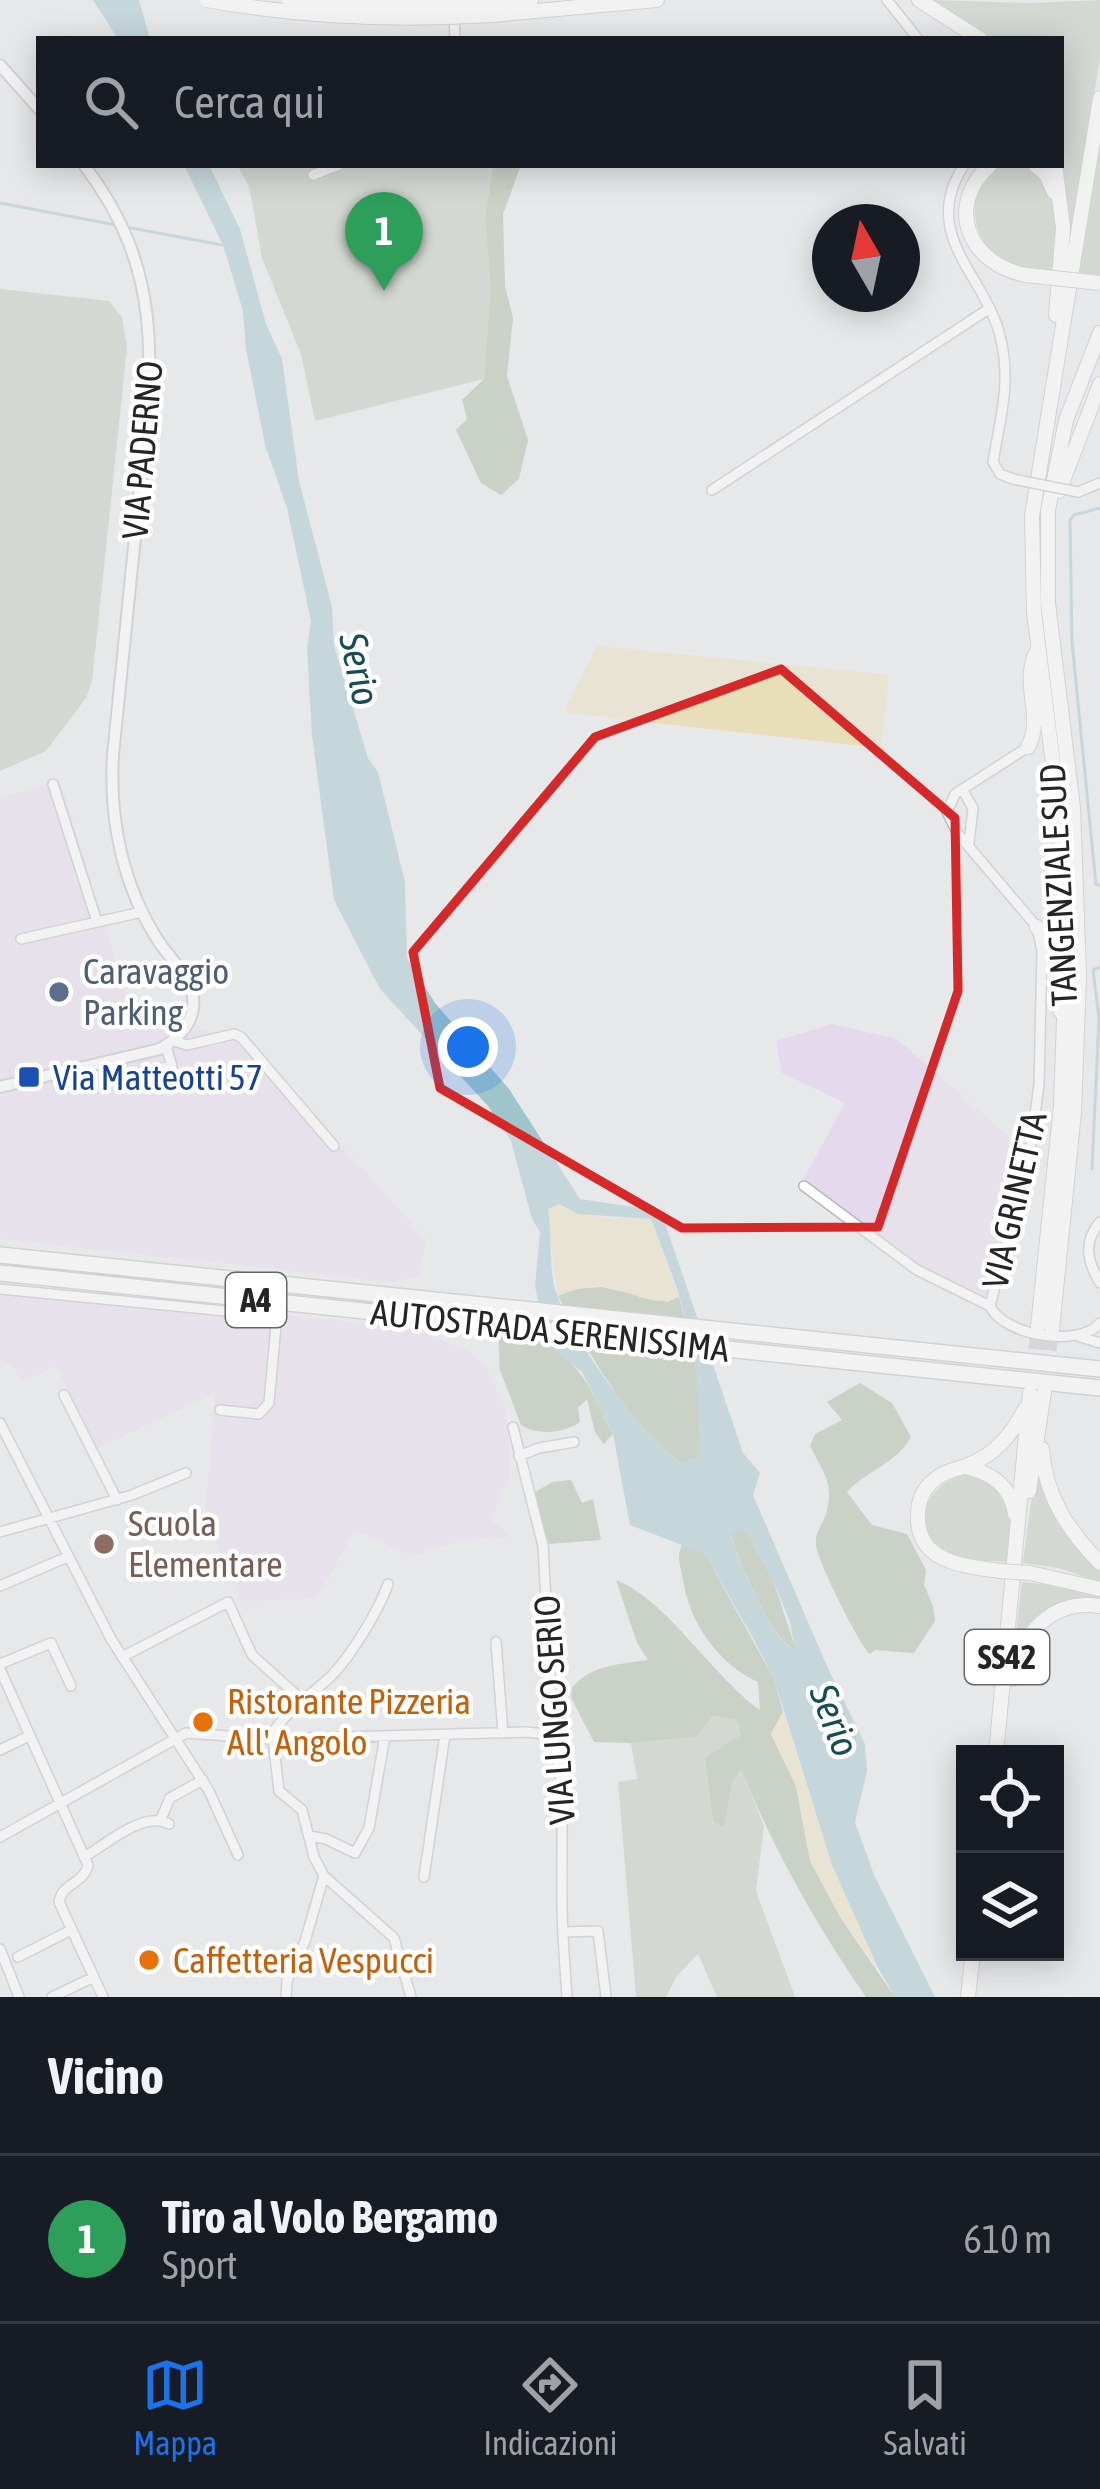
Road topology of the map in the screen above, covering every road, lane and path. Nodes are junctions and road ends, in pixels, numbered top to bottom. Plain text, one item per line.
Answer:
1 (207, 0) edge
2 (289, 0) edge
3 (446, 0) edge
4 (531, 0) edge
5 (657, 0) edge
6 (886, 0) edge
7 (919, 0) edge
8 (492, 9) junction
9 (455, 36) edge
10 (916, 36) edge
11 (975, 36) edge
12 (0, 64) edge
13 (1100, 98) edge
14 (36, 106) edge
15 (86, 168) edge
16 (331, 168) edge
17 (963, 168) edge
18 (988, 168) edge
19 (1039, 168) edge
20 (1055, 168) edge
21 (313, 175) dead end
22 (1060, 269) junction
23 (1100, 283) edge
24 (990, 308) junction
25 (1100, 333) edge
26 (1100, 385) edge
27 (1043, 443) junction
28 (1100, 483) edge
29 (712, 490) dead end
30 (1048, 510) junction
31 (1038, 650) junction
32 (1028, 748) joint
33 (53, 784) dead end
34 (962, 789) junction
35 (970, 848) junction
36 (142, 912) junction
37 (97, 922) junction
38 (1037, 928) junction
39 (21, 939) dead end
40 (1064, 1019) junction
41 (170, 1043) junction
42 (108, 1061) junction
43 (0, 1087) edge
44 (334, 1146) dead end
45 (803, 1186) dead end
46 (1100, 1222) edge
47 (0, 1255) edge
48 (0, 1274) edge
49 (1100, 1283) edge
50 (0, 1289) edge
51 (990, 1306) junction
52 (1100, 1325) edge
53 (1080, 1336) junction
54 (1100, 1343) edge
55 (1100, 1369) edge
56 (1100, 1388) edge
57 (1037, 1392) junction
58 (64, 1396) dead end
59 (220, 1410) dead end
60 (1041, 1420) junction
61 (513, 1427) dead end
62 (1, 1429) edge
63 (574, 1442) dead end
64 (520, 1456) junction
65 (965, 1466) junction
66 (186, 1473) dead end
67 (117, 1500) junction
68 (47, 1518) junction
69 (0, 1532) edge
70 (67, 1557) junction
71 (1017, 1561) junction
72 (1100, 1563) edge
73 (388, 1584) dead end
74 (0, 1586) edge
75 (1100, 1588) edge
76 (1100, 1606) edge
77 (496, 1642) dead end
78 (122, 1657) junction
79 (0, 1667) edge
80 (71, 1686) dead end
81 (301, 1699) junction
82 (502, 1733) junction
83 (445, 1735) junction
84 (554, 1735) junction
85 (29, 1736) junction
86 (177, 1736) junction
87 (385, 1736) junction
88 (271, 1738) junction
89 (998, 1745) edge
90 (1000, 1745) edge
91 (0, 1750) edge
92 (203, 1780) junction
93 (59, 1803) junction
94 (309, 1836) junction
95 (0, 1837) edge
96 (238, 1855) dead end
97 (86, 1861) junction
98 (324, 1876) junction
99 (424, 1876) dead end
100 (71, 1930) junction
101 (563, 1932) junction
102 (0, 1949) edge
103 (18, 1957) dead end
104 (972, 1961) edge
105 (94, 1977) junction
106 (19, 1997) edge
107 (52, 1997) edge
108 (103, 1997) edge
109 (286, 1997) edge
110 (411, 1997) edge
111 (567, 1997) edge
112 (606, 1997) edge
113 (968, 1997) edge

1 - 8 highway, bridge
2 - 8 highway, bridge
3 - 9 street
4 - 8 highway
5 - 8 highway
6 - 10 street
7 - 11 highway
12 - 14 street
13 - 27 highway
15 - 36 street, VIA PADERNO
16 - 21 street
17 - 24 street
18 - 23 highway, bridge
19 - 22 highway
20 - 22 highway
22 - 27 highway
24 - 28 street, bridge
24 - 29 street
25 - 30 highway, TANGENZIALE SUD
26 - 30 highway
27 - 31 highway, TANGENZIALE SUD
30 - 40 highway, TANGENZIALE SUD
31 - 32 highway
31 - 40 highway, TANGENZIALE SUD
32 - 34 street
33 - 37 street
34 - 35 street
34 - 35 street
35 - 38 street
36 - 37 street
36 - 41 street, VIA PADERNO
37 - 39 street
38 - 40 highway
38 - 51 street, VIA GRINETTA
41 - 42 street
41 - 42 street
41 - 44 street
42 - 43 street
45 - 51 street
46 - 49 street
47 - 55 highway, AUTOSTRADA SERENISSIMA / A4
48 - 56 highway, AUTOSTRADA SERENISSIMA / A4
50 - 59 street
51 - 53 street, VIA GRINETTA
52 - 53 street
53 - 54 street, VIA GRINETTA
57 - 60 highway, SS42
57 - 65 highway
57 - 71 highway, SS42
58 - 67 street
60 - 71 highway, SS42
60 - 72 highway
61 - 64 street, VIA LUNGO SERIO
62 - 68 street
63 - 64 street
64 - 84 street, VIA LUNGO SERIO
65 - 71 highway
65 - 75 highway, bridge
66 - 67 street
67 - 68 street
68 - 69 street
68 - 70 street
70 - 74 street
70 - 78 street
71 - 89 highway, SS42
73 - 81 street
76 - 90 highway
77 - 82 street
78 - 81 street
78 - 86 street
79 - 80 street
79 - 85 street
81 - 88 street
82 - 83 street
82 - 84 street
83 - 87 street
83 - 99 street
84 - 101 street, VIA LUNGO SERIO
85 - 91 street
85 - 93 street
86 - 88 street
86 - 92 street
86 - 93 street
87 - 88 street
87 - 94 street
88 - 94 street
92 - 96 street
92 - 97 street
93 - 95 street
93 - 97 street
94 - 98 street
97 - 100 street
98 - 109 street
98 - 110 street
100 - 103 street
100 - 105 street
101 - 111 street, VIA LUNGO SERIO
101 - 112 street
102 - 106 street
104 - 113 highway
105 - 107 street
105 - 108 street

